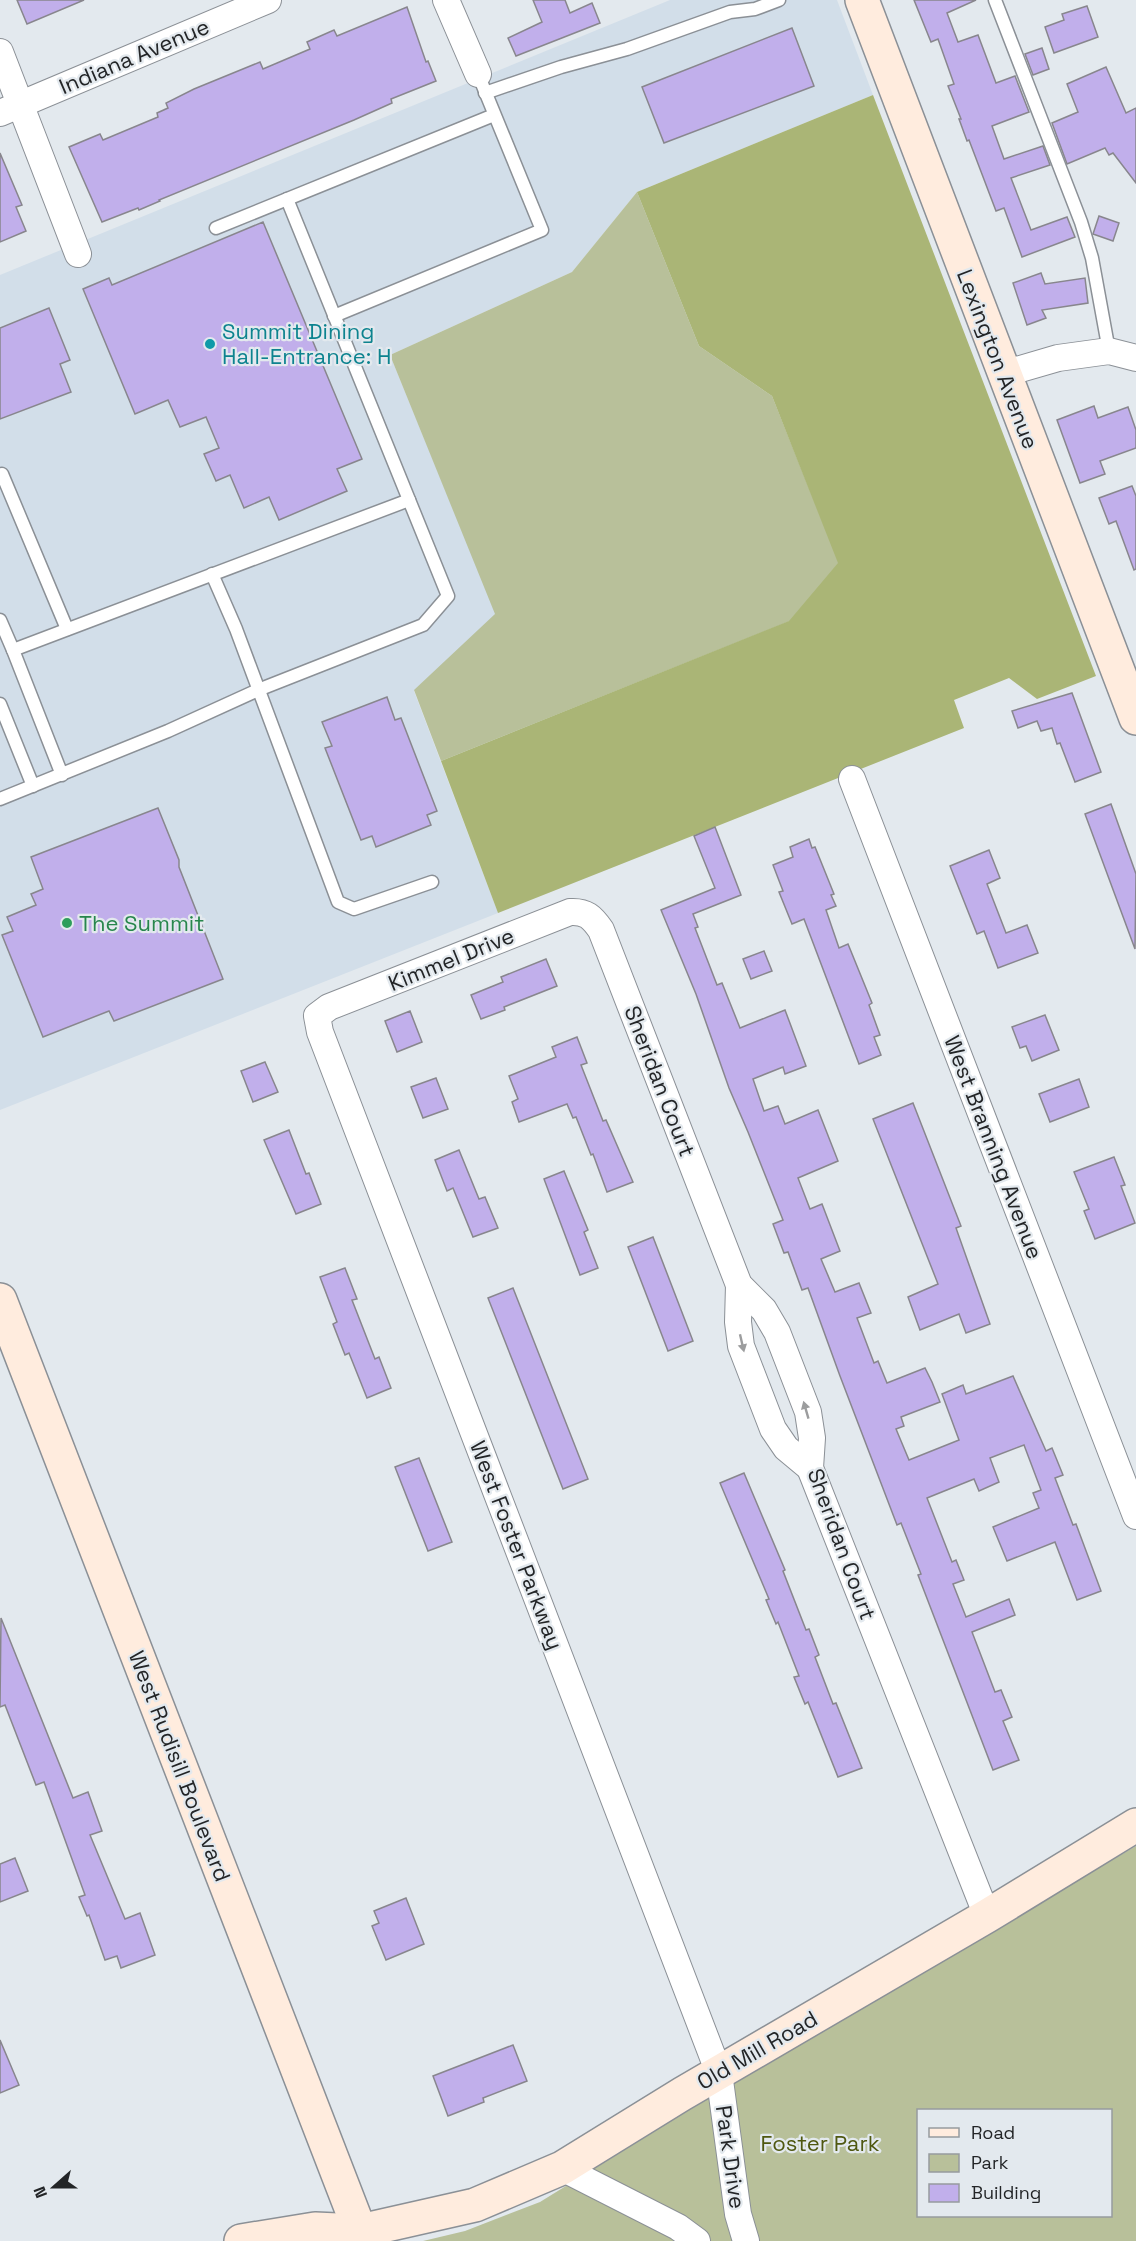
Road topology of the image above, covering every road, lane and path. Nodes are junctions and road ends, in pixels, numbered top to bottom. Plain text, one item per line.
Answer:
1 (268, 0) edge
2 (446, 0) edge
3 (779, 0) edge
4 (862, 0) edge
5 (995, 0) edge
6 (0, 52) edge
7 (481, 83) junction
8 (10, 108) edge
9 (494, 115) junction
10 (287, 199) junction
11 (216, 228) dead end
12 (78, 254) dead end
13 (334, 316) junction
14 (1109, 351) junction
15 (1136, 358) edge
16 (1003, 374) junction
17 (0, 475) edge
18 (409, 500) junction
19 (212, 574) junction
20 (0, 620) edge
21 (67, 629) junction
22 (12, 650) junction
23 (258, 690) junction
24 (0, 704) edge
25 (1136, 718) edge
26 (62, 775) junction
27 (852, 779) dead end
28 (33, 786) junction
29 (0, 800) edge
30 (432, 882) dead end
31 (587, 914) joint
32 (317, 1016) joint
33 (740, 1285) junction
34 (0, 1300) edge
35 (810, 1468) junction
36 (1136, 1516) edge
37 (1136, 1825) edge
38 (987, 1916) junction
39 (719, 2073) junction
40 (562, 2168) junction
41 (352, 2236) edge
42 (241, 2241) edge
43 (697, 2241) edge
44 (746, 2241) edge

1 - 8 street, Indiana Avenue
2 - 7 street
3 - 7 lane
4 - 16 street, Lexington Avenue
5 - 14 lane
6 - 8 street
7 - 9 lane
8 - 12 street
9 - 10 lane
9 - 13 lane
10 - 11 lane
10 - 13 lane
13 - 18 lane
14 - 15 street
14 - 16 street
16 - 25 street, Lexington Avenue
17 - 21 lane
18 - 19 lane
18 - 23 lane
19 - 21 lane
19 - 23 lane
20 - 22 lane
21 - 22 lane
22 - 26 lane
23 - 26 lane
23 - 30 lane
24 - 28 lane
26 - 28 lane
27 - 36 street, West Branning Avenue
28 - 29 lane
31 - 32 street, Kimmel Drive
31 - 33 street, Sheridan Court
32 - 39 street, West Foster Parkway
35 -> 33 street, Sheridan Court
33 -> 35 street
34 - 41 street, West Rudisill Boulevard
35 - 38 street, Sheridan Court
37 - 38 street, Old Mill Road
38 - 39 street, Old Mill Road
39 - 40 street, Old Mill Road
39 - 44 street, Park Drive
40 - 41 street, Old Mill Road
40 - 43 street
41 - 42 street, Old Mill Road

